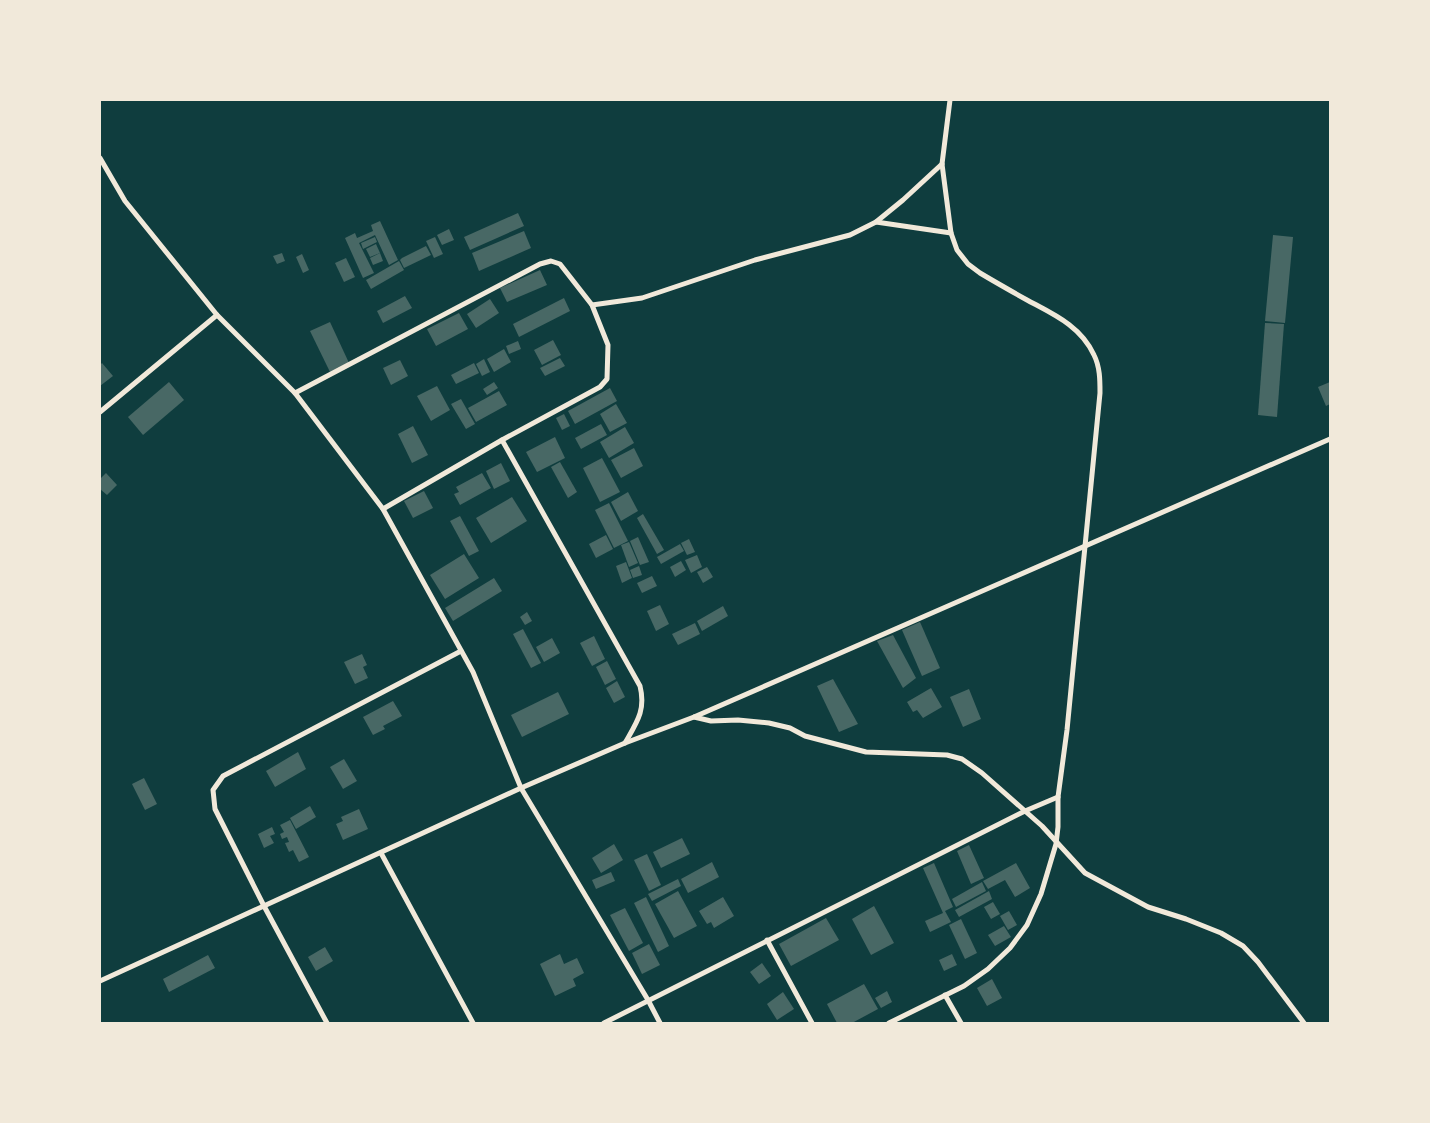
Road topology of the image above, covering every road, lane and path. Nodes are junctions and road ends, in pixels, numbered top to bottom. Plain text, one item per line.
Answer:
1 (950, 100) edge
2 (100, 158) edge
3 (942, 164) junction
4 (876, 222) junction
5 (951, 233) junction
6 (592, 305) junction
7 (217, 315) junction
8 (295, 393) junction
9 (100, 412) edge
10 (1330, 439) edge
11 (502, 440) junction
12 (383, 509) junction
13 (1085, 545) junction
14 (461, 651) junction
15 (694, 717) junction
16 (626, 743) junction
17 (521, 788) junction
18 (1058, 797) junction
19 (1025, 812) junction
20 (1056, 844) junction
21 (380, 853) junction
22 (264, 906) junction
23 (767, 940) junction
24 (100, 981) edge
25 (945, 995) junction
26 (648, 1000) junction
27 (327, 1023) edge
28 (473, 1023) edge
29 (604, 1023) edge
30 (660, 1023) edge
31 (812, 1023) edge
32 (889, 1023) edge
33 (961, 1023) edge
34 (1304, 1023) edge

1 - 3 street
2 - 7 street
3 - 4 street
3 - 5 street
4 - 5 street
4 - 6 street
5 - 13 street
6 - 8 street
6 - 11 street
7 - 8 street
7 - 9 street
8 - 12 street
10 - 13 street
11 - 12 street
11 - 16 street
12 - 14 street
13 - 15 street
13 - 18 street
14 - 17 street
14 - 22 street
15 - 16 street
15 - 19 street
16 - 17 street
17 - 21 street
17 - 26 street
18 - 19 street
18 - 20 street
19 - 20 street
19 - 23 street
20 - 25 street
20 - 34 street
21 - 22 street
21 - 28 street
22 - 24 street
22 - 27 street
23 - 26 street
23 - 31 street
25 - 32 street
25 - 33 street
26 - 29 street
26 - 30 street

